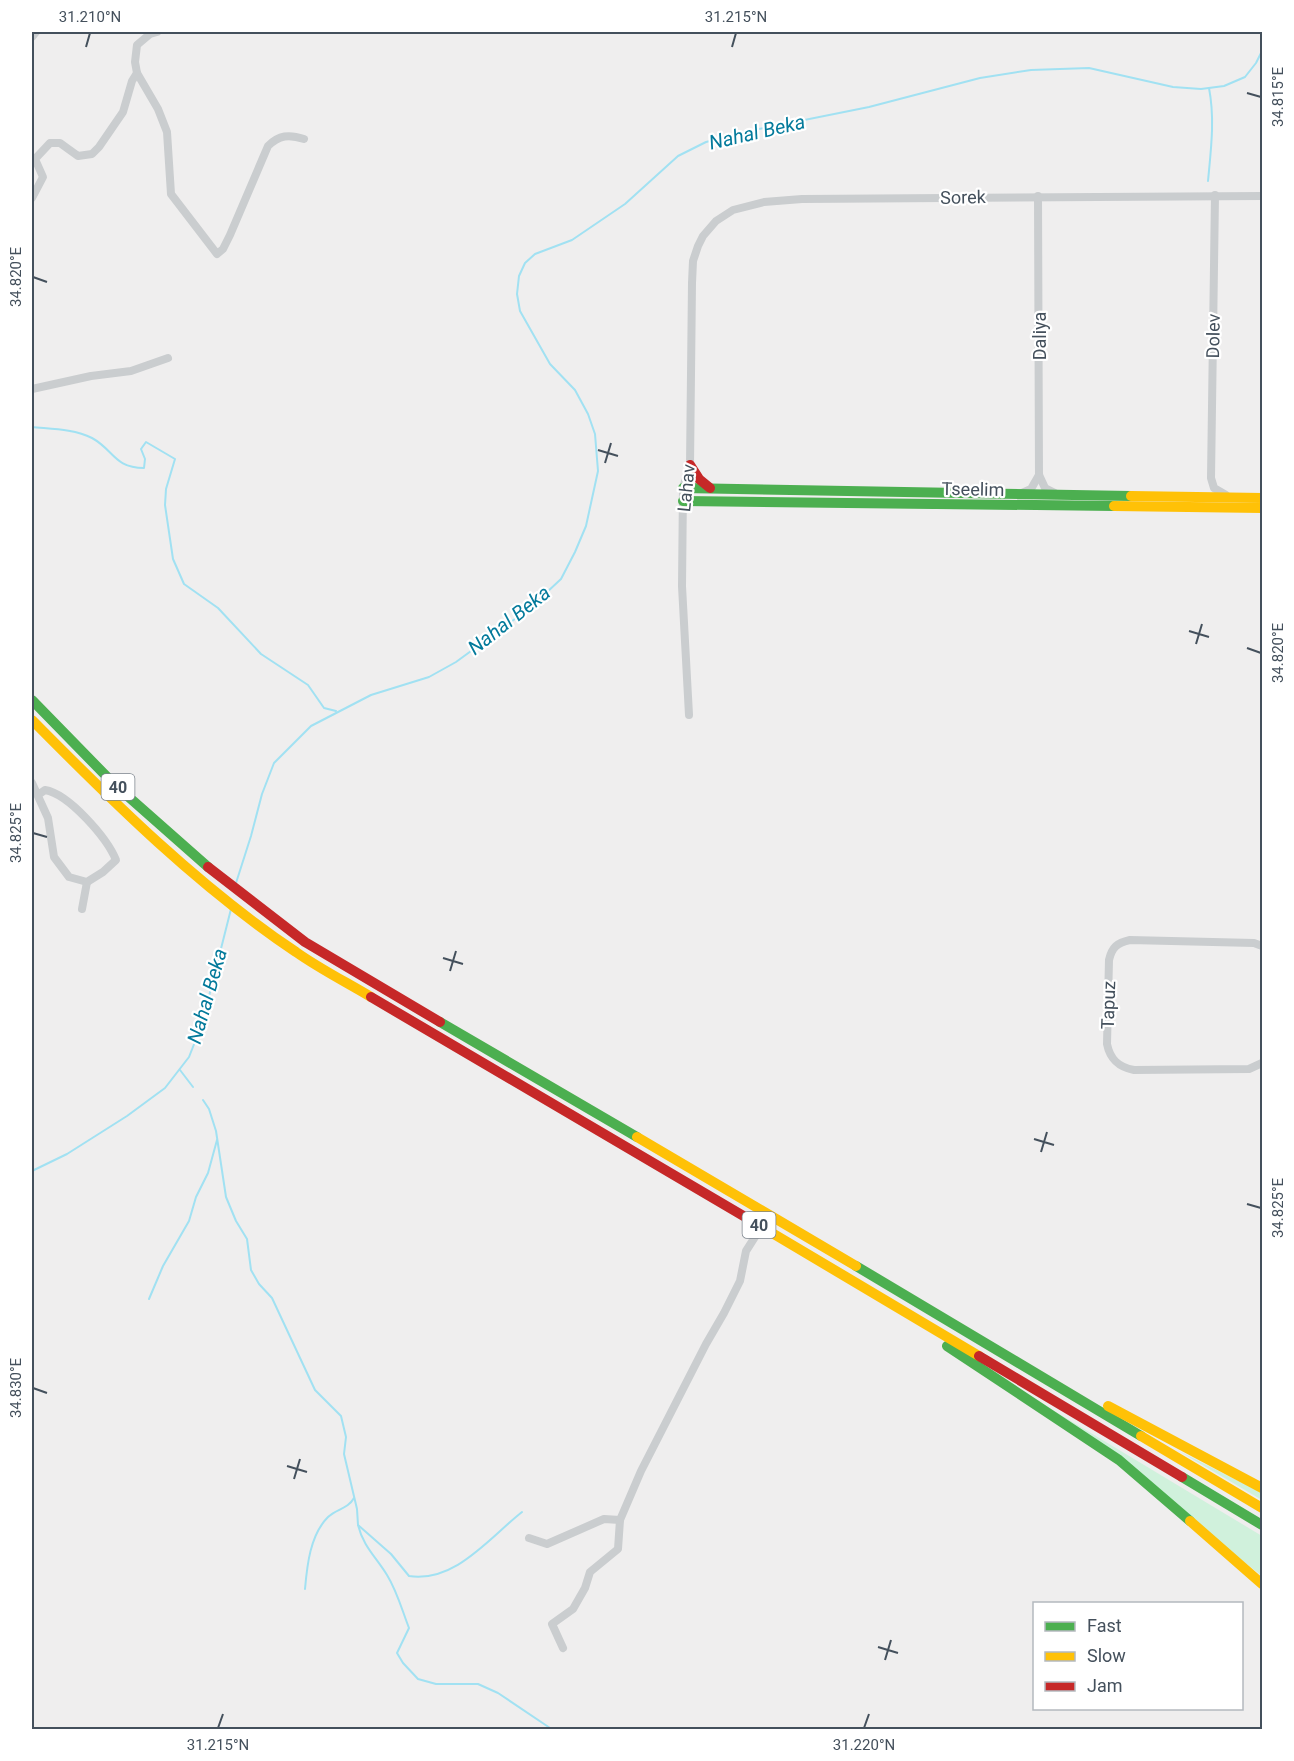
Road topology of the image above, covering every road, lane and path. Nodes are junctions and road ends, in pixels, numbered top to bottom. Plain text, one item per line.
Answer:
1 (36, 32) edge
2 (157, 32) edge
3 (32, 37) edge
4 (137, 73) junction
5 (304, 139) dead end
6 (33, 158) edge
7 (1215, 195) junction
8 (1038, 196) junction
9 (1263, 196) edge
10 (32, 198) edge
11 (693, 261) joint
12 (168, 358) dead end
13 (32, 389) edge
14 (690, 465) junction
15 (1039, 475) junction
16 (1211, 478) junction
17 (683, 488) junction
18 (710, 488) junction
19 (1020, 494) junction
20 (1060, 495) junction
21 (1195, 496) junction
22 (1231, 497) junction
23 (1263, 498) edge
24 (683, 501) junction
25 (1263, 508) edge
26 (32, 700) edge
27 (689, 715) dead end
28 (32, 720) edge
29 (32, 783) edge
30 (38, 795) junction
31 (87, 882) junction
32 (82, 909) dead end
33 (1263, 946) edge
34 (1263, 1063) edge
35 (762, 1226) junction
36 (808, 1253) junction
37 (961, 1328) junction
38 (1263, 1488) edge
39 (1263, 1508) edge
40 (620, 1520) junction
41 (1263, 1525) edge
42 (529, 1538) dead end
43 (1263, 1584) edge
44 (563, 1648) dead end

1 - 3 street
2 - 4 street
4 - 5 street
4 - 6 street
6 - 10 street
7 - 8 street, Sorek
7 - 9 street, Sorek
7 - 16 street, Dolev
8 - 11 street, Sorek
8 - 15 street, Daliya
11 - 14 street, Lahav
12 - 13 street
14 - 17 street, Lahav
14 - 18 main road
15 - 19 street
15 - 20 street
16 - 21 street
16 - 22 street
17 - 18 main road, Tseelim
17 - 24 street, Lahav
18 - 19 main road, Tseelim
19 - 20 main road, Tseelim
20 - 21 main road, Tseelim
21 - 22 main road, Tseelim
22 - 23 main road, Tseelim
24 - 25 main road, Tseelim
24 - 27 street, Lahav
26 - 37 main road, 40
28 - 35 main road, 40
29 - 30 street
30 - 31 street
30 - 31 street
31 - 32 street
33 - 34 street, Tapuz
35 - 36 main road, 40
35 - 40 street
36 - 41 main road, 40
36 - 43 main road
37 - 38 main road
37 - 39 main road, 40
40 - 42 street
40 - 44 street

